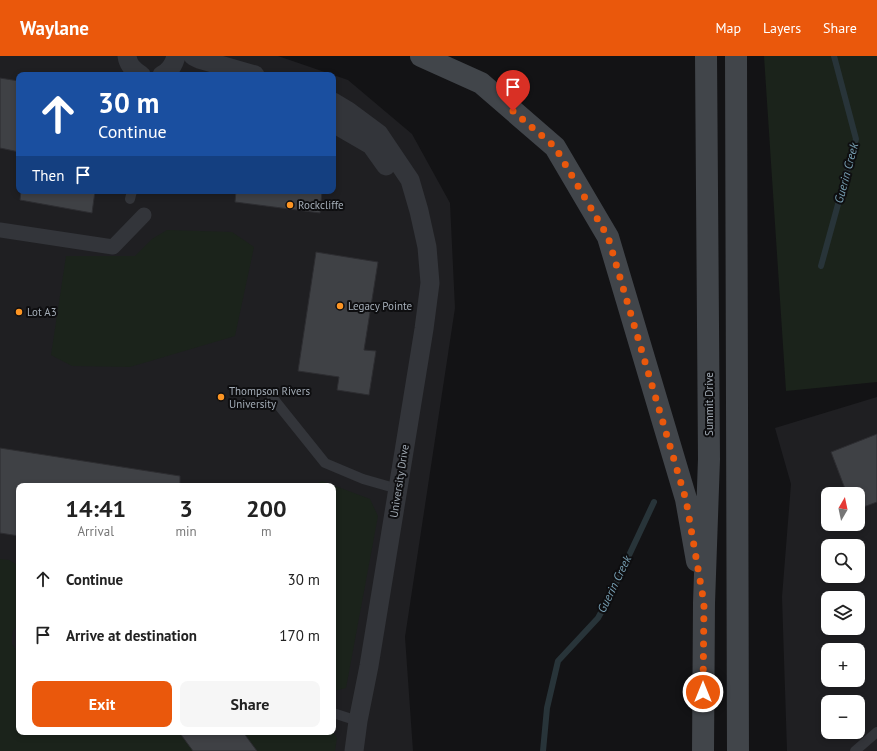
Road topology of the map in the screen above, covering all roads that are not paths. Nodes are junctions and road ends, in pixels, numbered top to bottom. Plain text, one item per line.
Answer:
1 (176, 56) edge
2 (193, 56) edge
3 (420, 56) edge
4 (706, 56) edge
5 (736, 56) edge
6 (125, 57) edge
7 (135, 72) edge
8 (168, 72) edge
9 (244, 72) edge
10 (336, 104) edge
11 (336, 125) edge
12 (419, 211) junction
13 (144, 215) dead end
14 (0, 230) edge
15 (272, 397) dead end
16 (398, 490) junction
17 (704, 603) junction
18 (336, 715) edge
19 (358, 721) junction
20 (877, 732) edge
21 (354, 751) edge
22 (703, 751) edge
23 (738, 751) edge
24 (855, 751) edge

1 - 8 street
2 - 9 street
3 - 17 main road
4 - 17 main road, Summit Drive
5 - 23 main road
6 - 7 street
10 - 12 street, University Drive
11 - 12 street, University Drive
12 - 16 street, University Drive
13 - 14 street
15 - 16 lane
16 - 19 street, University Drive
17 - 22 main road, Summit Drive
18 - 19 lane
19 - 21 street, University Drive
20 - 24 lane

